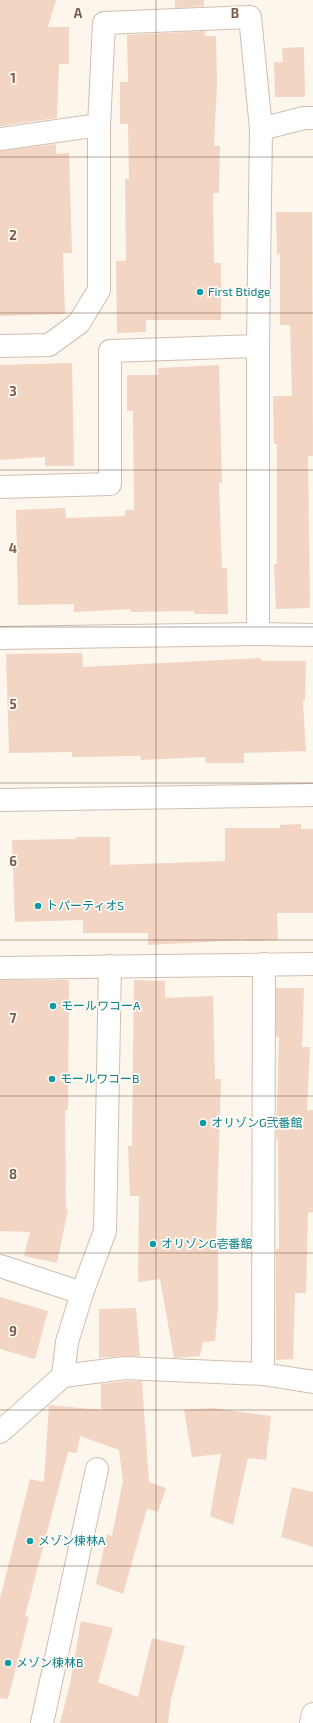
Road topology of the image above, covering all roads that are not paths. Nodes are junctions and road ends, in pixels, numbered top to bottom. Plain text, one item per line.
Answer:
1 (313, 118) edge
2 (99, 125) junction
3 (261, 129) junction
4 (0, 139) edge
5 (0, 346) edge
6 (258, 346) junction
7 (0, 487) edge
8 (258, 634) junction
9 (313, 635) edge
10 (0, 638) edge
11 (313, 795) edge
12 (0, 800) edge
13 (264, 964) junction
14 (313, 964) edge
15 (110, 966) junction
16 (0, 968) edge
17 (0, 1266) edge
18 (82, 1293) junction
19 (263, 1374) junction
20 (63, 1376) junction
21 (313, 1382) edge
22 (0, 1432) edge
23 (97, 1469) dead end
24 (313, 1714) edge
25 (42, 1723) edge
26 (310, 1723) edge

1 - 3 street
2 - 3 street
2 - 4 street
2 - 5 street
3 - 6 street
6 - 7 street
6 - 8 street
8 - 9 street
8 - 10 street
11 - 12 street
13 - 14 street
13 - 15 street
13 - 19 street
15 - 16 street
15 - 18 street
17 - 18 street
18 - 20 street
19 - 20 street
19 - 21 street
20 - 22 street
23 - 25 street
24 - 26 street

